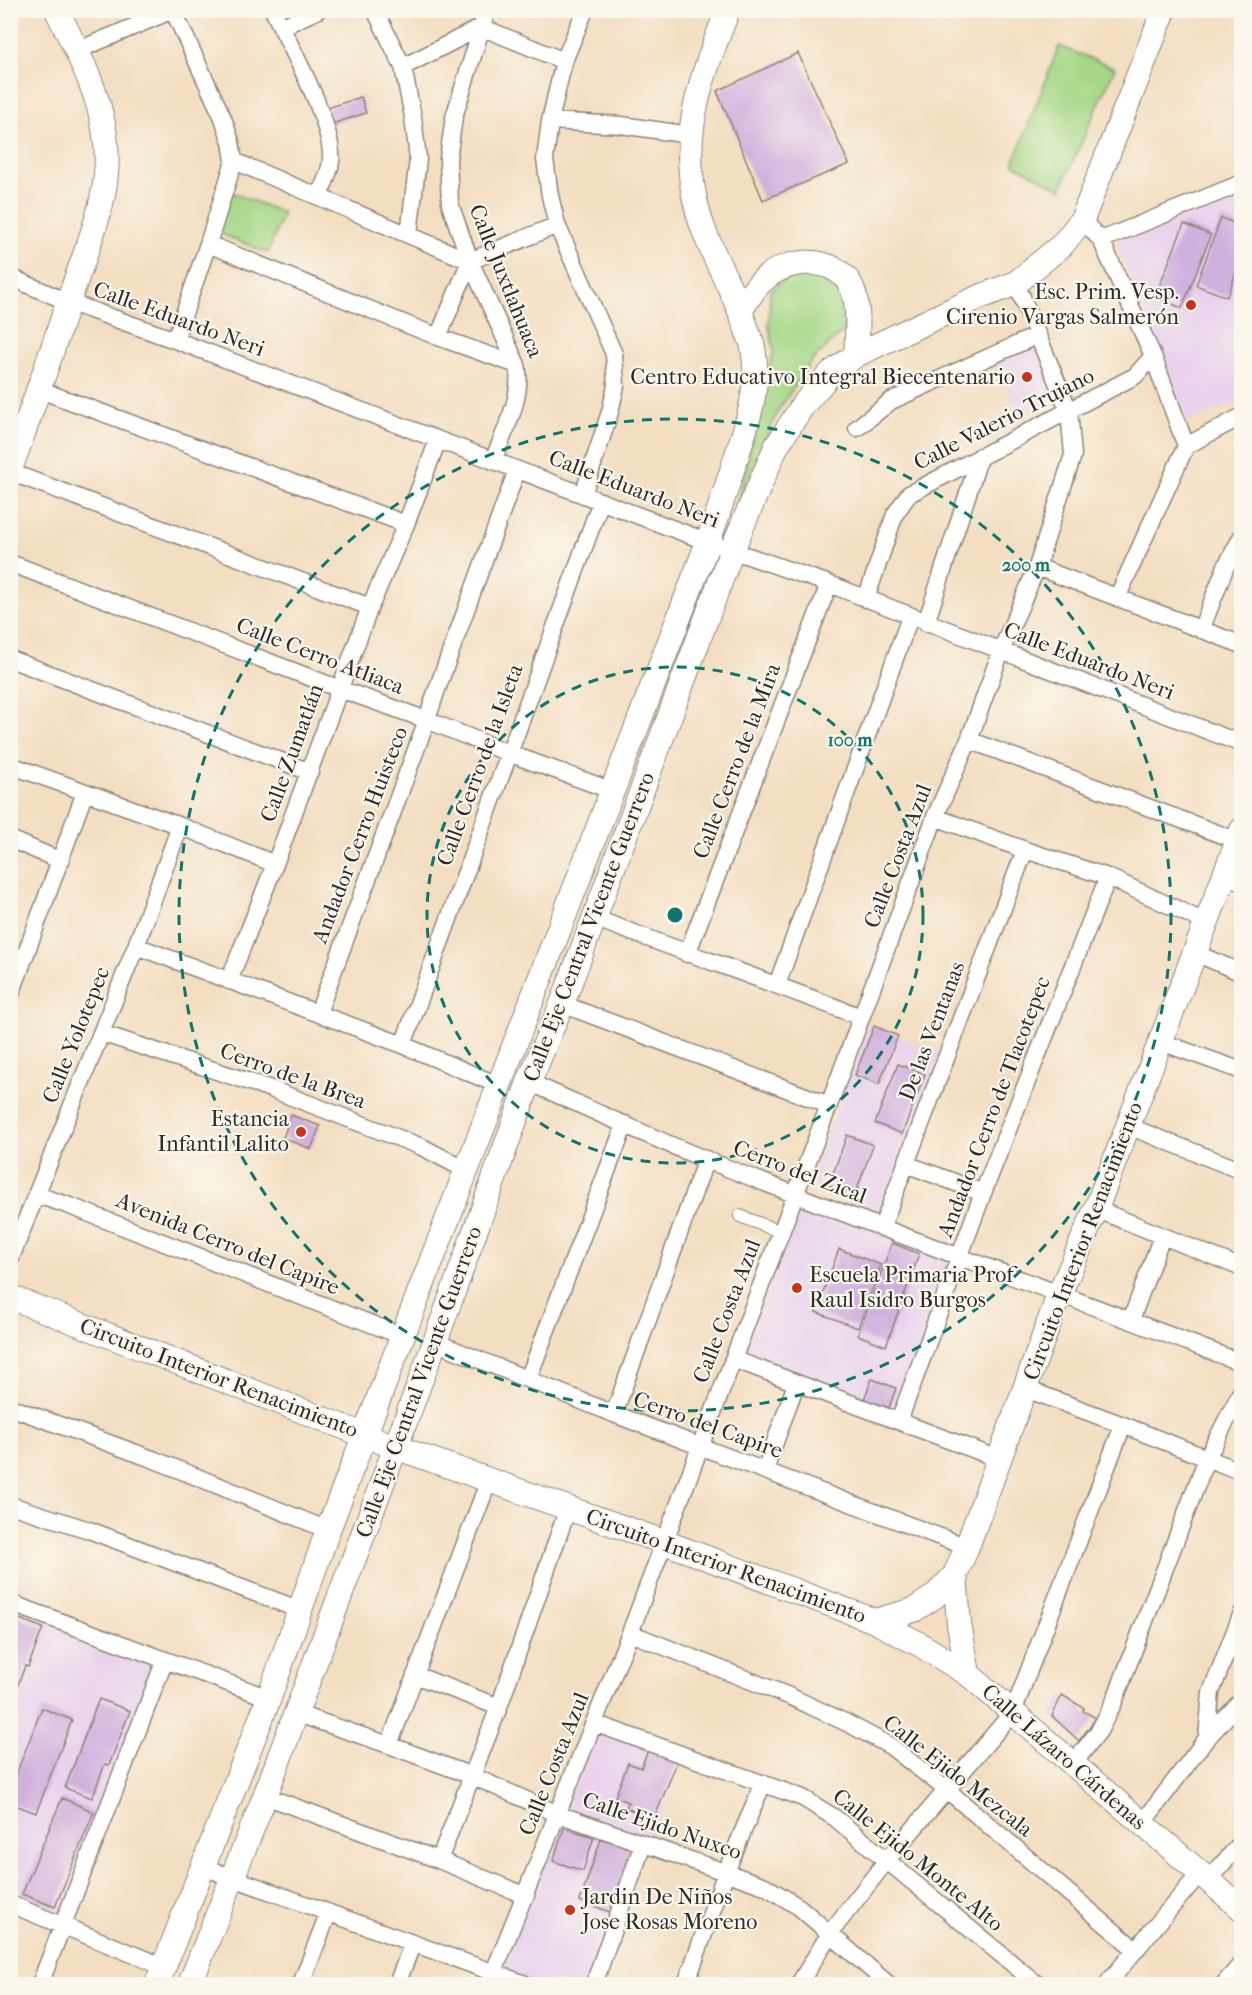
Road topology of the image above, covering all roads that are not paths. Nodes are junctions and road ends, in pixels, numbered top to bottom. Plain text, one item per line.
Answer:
1 (57, 10) edge
2 (173, 10) edge
3 (273, 10) edge
4 (318, 10) edge
5 (375, 10) edge
6 (473, 10) edge
7 (487, 10) edge
8 (585, 10) edge
9 (728, 10) edge
10 (1164, 10) edge
11 (281, 27) junction
12 (481, 27) junction
13 (76, 51) junction
14 (564, 61) junction
15 (403, 67) junction
16 (550, 121) junction
17 (690, 135) junction
18 (234, 160) junction
19 (1242, 183) edge
20 (319, 196) junction
21 (1082, 220) junction
22 (557, 225) junction
23 (409, 234) junction
24 (1101, 240) junction
25 (208, 244) junction
26 (470, 261) junction
27 (10, 277) edge
28 (1016, 283) junction
29 (68, 302) junction
30 (740, 311) junction
31 (1038, 335) junction
32 (438, 337) junction
33 (174, 340) junction
34 (856, 355) junction
35 (1152, 356) junction
36 (517, 365) junction
37 (40, 390) junction
38 (1069, 411) junction
39 (1242, 416) edge
40 (857, 428) dead end
41 (438, 440) junction
42 (1186, 446) junction
43 (980, 456) junction
44 (493, 461) junction
45 (10, 470) edge
46 (518, 470) junction
47 (583, 495) junction
48 (601, 501) junction
49 (406, 524) junction
50 (1242, 536) edge
51 (708, 542) junction
52 (732, 550) junction
53 (10, 563) edge
54 (1037, 567) junction
55 (829, 584) junction
56 (1117, 598) junction
57 (866, 600) junction
58 (370, 607) junction
59 (918, 620) junction
60 (1202, 630) junction
61 (1242, 645) edge
62 (1001, 651) junction
63 (10, 659) edge
64 (340, 689) junction
65 (427, 720) junction
66 (969, 740) junction
67 (1242, 744) edge
68 (508, 753) junction
69 (10, 765) edge
70 (310, 772) junction
71 (613, 791) junction
72 (86, 792) junction
73 (935, 817) junction
74 (180, 826) junction
75 (1240, 836) edge
76 (10, 839) edge
77 (1025, 850) junction
78 (61, 861) junction
79 (275, 864) junction
80 (1108, 877) junction
81 (1233, 879) edge
82 (594, 918) junction
83 (1206, 923) junction
84 (136, 946) junction
85 (1195, 953) junction
86 (687, 954) junction
87 (1242, 973) edge
88 (229, 981) junction
89 (777, 985) junction
90 (10, 997) edge
91 (562, 1004) junction
92 (318, 1013) junction
93 (861, 1017) junction
94 (101, 1033) junction
95 (1161, 1042) junction
96 (403, 1045) junction
97 (1242, 1071) edge
98 (529, 1082) junction
99 (498, 1085) junction
100 (829, 1105) junction
101 (625, 1124) junction
102 (1128, 1126) junction
103 (706, 1159) junction
104 (906, 1164) junction
105 (466, 1170) junction
106 (1242, 1171) edge
107 (984, 1193) junction
108 (795, 1194) junction
109 (37, 1195) junction
110 (1096, 1209) junction
111 (740, 1216) dead end
112 (882, 1227) junction
113 (781, 1232) junction
114 (1161, 1236) junction
115 (960, 1257) junction
116 (10, 1260) edge
117 (1242, 1268) edge
118 (1059, 1295) junction
119 (10, 1297) edge
120 (1131, 1320) junction
121 (402, 1336) junction
122 (435, 1342) junction
123 (733, 1359) junction
124 (1242, 1363) edge
125 (528, 1379) junction
126 (796, 1384) junction
127 (1026, 1389) junction
128 (1242, 1390) edge
129 (10, 1407) edge
130 (614, 1414) junction
131 (899, 1420) junction
132 (1122, 1425) junction
133 (365, 1435) junction
134 (700, 1446) junction
135 (395, 1447) junction
136 (1207, 1458) junction
137 (999, 1459) junction
138 (765, 1470) junction
139 (1242, 1472) edge
140 (489, 1480) junction
141 (10, 1505) edge
142 (568, 1508) junction
143 (328, 1530) junction
144 (664, 1542) junction
145 (967, 1546) junction
146 (955, 1575) junction
147 (10, 1603) edge
148 (300, 1610) junction
149 (1242, 1613) edge
150 (875, 1621) junction
151 (630, 1633) junction
152 (165, 1660) junction
153 (968, 1674) junction
154 (415, 1675) junction
155 (269, 1698) junction
156 (1242, 1700) edge
157 (499, 1707) junction
158 (1013, 1712) junction
159 (296, 1713) junction
160 (594, 1724) junction
161 (1207, 1738) junction
162 (389, 1745) junction
163 (1074, 1764) junction
164 (472, 1776) junction
165 (763, 1783) junction
166 (947, 1790) junction
167 (265, 1796) junction
168 (558, 1814) junction
169 (1142, 1824) junction
170 (1242, 1842) edge
171 (643, 1844) junction
172 (439, 1860) junction
173 (887, 1860) junction
174 (203, 1867) junction
175 (726, 1872) junction
176 (1204, 1876) junction
177 (232, 1878) junction
178 (526, 1896) junction
179 (10, 1904) edge
180 (1242, 1909) edge
181 (328, 1914) junction
182 (63, 1924) junction
183 (830, 1933) junction
184 (412, 1945) junction
185 (1136, 1950) junction
186 (1242, 1963) edge
187 (160, 1976) edge
188 (491, 1979) edge
189 (40, 1984) edge
190 (190, 1984) edge
191 (301, 1984) edge
192 (397, 1984) edge
193 (525, 1984) edge
194 (594, 1984) edge
195 (686, 1984) edge
196 (799, 1984) edge
197 (888, 1984) edge
198 (1037, 1984) edge
199 (1107, 1984) edge
200 (1224, 1984) edge

1 - 13 main road
2 - 13 street
2 - 18 street
3 - 11 street
4 - 11 street
5 - 15 street
6 - 12 street
7 - 12 street, Calle Juxtlahuaca
8 - 14 street
9 - 17 main road, Calle Eje Central Vicente Guerrero
10 - 21 main road, Calle Eje Central Vicente Guerrero
11 - 20 street
12 - 14 street
12 - 15 street
12 - 26 street, Calle Juxtlahuaca
13 - 29 main road
14 - 16 street
15 - 23 street
16 - 17 street
16 - 22 street
17 - 30 main road, Calle Eje Central Vicente Guerrero
18 - 20 street
18 - 25 street
19 - 24 street
20 - 23 street
21 - 24 street
21 - 28 main road, Calle Eje Central Vicente Guerrero
22 - 26 street
22 - 47 street
23 - 26 street
24 - 35 street
25 - 32 street
25 - 33 street
26 - 32 street
26 - 36 street, Calle Juxtlahuaca
27 - 29 street, Calle Eduardo Neri
28 - 31 street, Calle Costa Azul
28 - 34 main road, Calle Eje Central Vicente Guerrero
29 - 33 street, Calle Eduardo Neri
29 - 37 main road
30 - 34 main road
30 - 51 main road, Calle Eje Central Vicente Guerrero
31 - 38 street, Calle Costa Azul
31 - 40 street
32 - 36 street
33 - 41 street, Calle Eduardo Neri
34 - 52 main road, Calle Eje Central Vicente Guerrero
35 - 38 street, Calle Valerio Trujano
35 - 42 street
36 - 44 street, Calle Juxtlahuaca
37 - 45 main road
37 - 49 street
38 - 43 street, Calle Valerio Trujano
38 - 54 street, Calle Costa Azul
39 - 42 street
41 - 44 street, Calle Eduardo Neri
41 - 49 street, Calle Zumatlán
42 - 56 street
43 - 57 street, Calle Valerio Trujano
43 - 59 street
44 - 46 street, Calle Eduardo Neri
45 - 58 street
46 - 47 street, Calle Eduardo Neri
46 - 65 street, Andador Cerro Huisteco
47 - 48 street, Calle Eduardo Neri
48 - 51 street, Calle Eduardo Neri
48 - 68 street, Calle Cerro de la Isleta
49 - 58 street, Calle Zumatlán
50 - 60 street
51 - 52 street, Calle Eduardo Neri
51 - 71 main road, Calle Eje Central Vicente Guerrero
52 - 55 street, Calle Eduardo Neri
52 - 82 main road, Calle Eje Central Vicente Guerrero
53 - 64 street, Calle Cerro Atliaca
54 - 56 street
54 - 62 street, Calle Costa Azul
55 - 57 street, Calle Eduardo Neri
55 - 86 street, Calle Cerro de la Mira
56 - 60 street
57 - 59 street, Calle Eduardo Neri
58 - 64 street, Calle Zumatlán
59 - 62 street, Calle Eduardo Neri
59 - 89 street
60 - 61 street
62 - 66 street, Calle Costa Azul
62 - 67 street, Calle Eduardo Neri
63 - 70 street
64 - 65 street, Calle Cerro Atliaca
64 - 70 street, Calle Zumatlán
65 - 68 street, Calle Cerro Atliaca
65 - 92 street, Andador Cerro Huisteco
66 - 73 street, Calle Costa Azul
66 - 75 street
68 - 71 street, Calle Cerro Atliaca
68 - 96 street, Calle Cerro de la Isleta
69 - 72 street
70 - 79 street, Calle Zumatlán
71 - 99 main road, Calle Eje Central Vicente Guerrero
72 - 74 street
72 - 78 street
73 - 77 street
73 - 93 street, Calle Costa Azul
74 - 79 street
74 - 84 street, Calle Yolotepec
75 - 81 main road, Circuito Interior Renacimiento
76 - 78 street
77 - 80 street
77 - 104 street, De las Ventanas
78 - 90 street
79 - 88 street, Calle Zumatlán
80 - 83 street
80 - 107 street, Andador Cerro de Tlacotepec
81 - 83 main road, Circuito Interior Renacimiento
82 - 86 street
82 - 91 main road, Calle Eje Central Vicente Guerrero
83 - 85 main road, Circuito Interior Renacimiento
84 - 88 street
84 - 94 street, Calle Yolotepec
85 - 87 street
85 - 95 main road, Circuito Interior Renacimiento
86 - 89 street
88 - 92 street
89 - 93 street
91 - 98 main road, Calle Eje Central Vicente Guerrero
91 - 100 street
92 - 96 street
93 - 100 street, Calle Costa Azul
94 - 105 street, Cerro de la Brea
94 - 109 street, Calle Yolotepec
95 - 97 street
95 - 102 main road, Circuito Interior Renacimiento
96 - 99 street
98 - 101 street, Cerro del Zical
98 - 122 main road, Calle Eje Central Vicente Guerrero
99 - 105 main road, Calle Eje Central Vicente Guerrero
100 - 108 street, Calle Costa Azul
101 - 103 street, Cerro del Zical
101 - 125 street
102 - 106 street
102 - 110 main road, Circuito Interior Renacimiento
103 - 108 street, Cerro del Zical
103 - 130 street
104 - 107 street
104 - 112 street, De las Ventanas
105 - 121 main road, Calle Eje Central Vicente Guerrero
107 - 115 street, Andador Cerro de Tlacotepec
108 - 112 street, Cerro del Zical
108 - 113 street, Calle Costa Azul
109 - 116 street, Calle Yolotepec
109 - 121 street, Avenida Cerro del Capire
110 - 114 street
110 - 118 main road, Circuito Interior Renacimiento
111 - 113 street
112 - 115 street, Cerro del Zical
113 - 123 street, Calle Costa Azul
114 - 117 street
114 - 120 street
115 - 118 street, Cerro del Zical
115 - 131 street, Andador Cerro de Tlacotepec
118 - 120 street, Cerro del Zical
118 - 127 main road, Circuito Interior Renacimiento
119 - 133 main road, Circuito Interior Renacimiento
120 - 124 street, Cerro del Zical
121 - 133 main road, Calle Eje Central Vicente Guerrero
122 - 125 street, Cerro del Capire
122 - 135 main road, Calle Eje Central Vicente Guerrero
123 - 126 street
123 - 134 street, Calle Costa Azul
125 - 130 street, Cerro del Capire
126 - 131 street
126 - 138 street
127 - 132 street
127 - 137 main road, Circuito Interior Renacimiento
128 - 136 street
129 - 143 street
130 - 134 street, Cerro del Capire
131 - 137 street
132 - 136 street
132 - 158 street
133 - 135 main road, Circuito Interior Renacimiento
133 - 143 main road, Calle Eje Central Vicente Guerrero
134 - 138 street, Cerro del Capire
134 - 144 street, Calle Costa Azul
135 - 140 main road, Circuito Interior Renacimiento
135 - 159 main road, Calle Eje Central Vicente Guerrero
136 - 139 street
136 - 163 street
137 - 145 main road, Circuito Interior Renacimiento
138 - 145 street, Cerro del Capire
140 - 142 main road, Circuito Interior Renacimiento
140 - 154 street
141 - 148 street
142 - 144 main road, Circuito Interior Renacimiento
142 - 157 street
143 - 148 main road, Calle Eje Central Vicente Guerrero
144 - 150 main road, Circuito Interior Renacimiento
144 - 151 street, Calle Costa Azul
145 - 146 main road, Circuito Interior Renacimiento
146 - 150 main road, Circuito Interior Renacimiento
146 - 153 main road
147 - 152 street
148 - 155 main road, Calle Eje Central Vicente Guerrero
149 - 161 street
150 - 153 main road, Calle Lázaro Cárdenas
151 - 160 street, Calle Costa Azul
151 - 166 street, Calle Ejido Mezcala
152 - 155 street
152 - 182 street
153 - 158 main road, Calle Lázaro Cárdenas
154 - 157 street
154 - 162 street
155 - 174 main road, Calle Eje Central Vicente Guerrero
156 - 161 street
157 - 164 street
158 - 163 main road, Calle Lázaro Cárdenas
158 - 166 street
159 - 162 street, Calle Ejido Nuxco
159 - 167 main road, Calle Eje Central Vicente Guerrero
160 - 165 street, Calle Ejido Monte Alto
160 - 168 street, Calle Costa Azul
161 - 169 street
162 - 164 street, Calle Ejido Nuxco
163 - 169 main road, Calle Lázaro Cárdenas
164 - 168 street, Calle Ejido Nuxco
164 - 172 street
165 - 173 street, Calle Ejido Monte Alto
165 - 175 street
166 - 173 street
166 - 185 street, Calle Ejido Mezcala
167 - 172 street
167 - 177 main road, Calle Eje Central Vicente Guerrero
168 - 171 street, Calle Ejido Nuxco
168 - 178 street, Calle Costa Azul
169 - 176 main road, Calle Lázaro Cárdenas
170 - 176 street
171 - 175 street, Calle Ejido Nuxco
171 - 194 street
172 - 178 street
173 - 183 street
173 - 198 street, Calle Ejido Monte Alto
174 - 177 street
174 - 187 main road, Calle Eje Central Vicente Guerrero
175 - 183 street, Calle Ejido Nuxco
175 - 195 street
176 - 180 main road, Calle Lázaro Cárdenas
176 - 185 street
177 - 181 street
177 - 190 main road, Calle Eje Central Vicente Guerrero
178 - 188 street, Calle Costa Azul
179 - 182 street
181 - 184 street
181 - 191 street
182 - 187 street
182 - 189 street
183 - 196 street
183 - 197 street, Calle Ejido Nuxco
184 - 188 street
184 - 192 street
185 - 199 street
186 - 200 street
188 - 193 street

